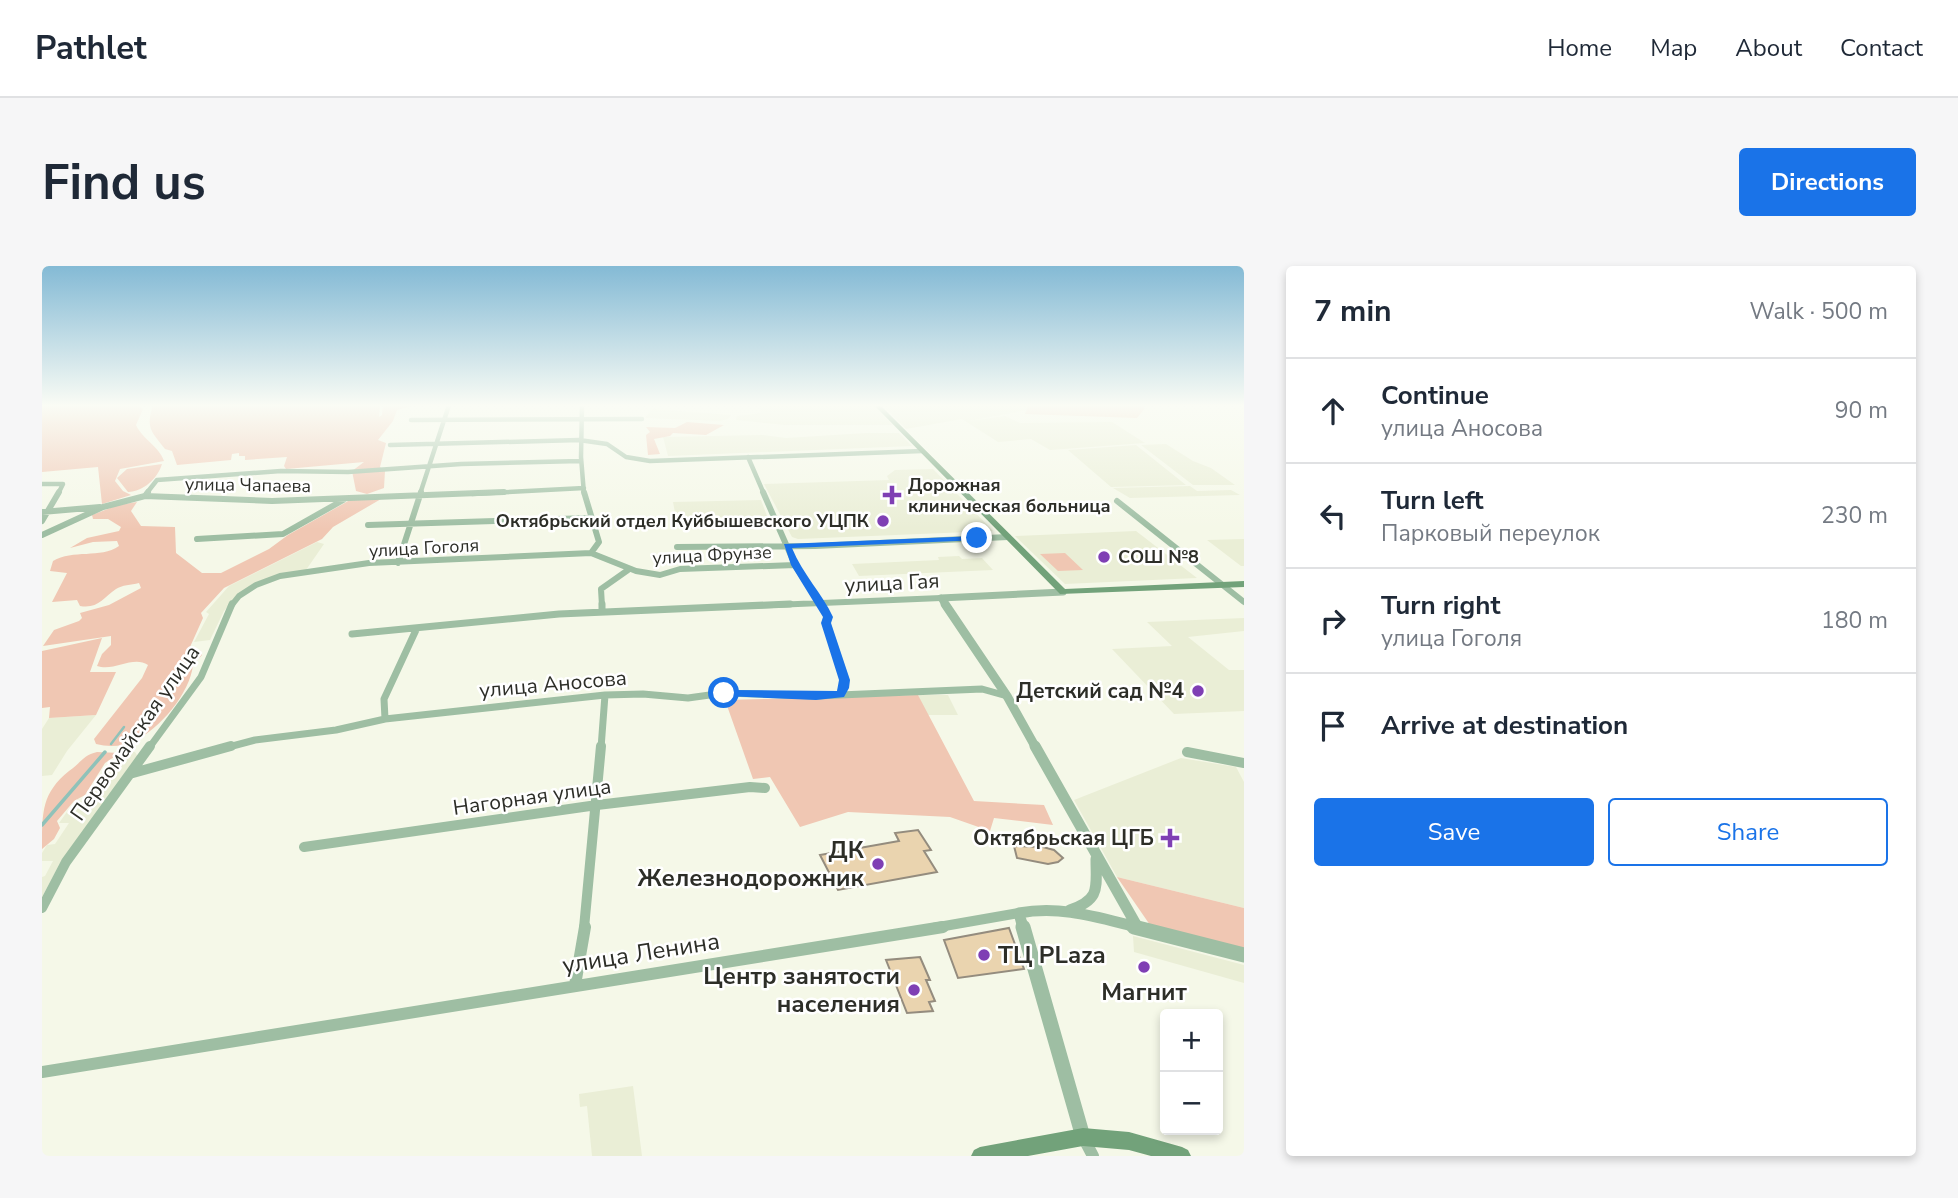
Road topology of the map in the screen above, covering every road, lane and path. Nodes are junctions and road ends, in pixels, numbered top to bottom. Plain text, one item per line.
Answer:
1 (436, 447) edge
2 (579, 447) edge
3 (614, 447) edge
4 (918, 447) edge
5 (922, 451) junction
6 (748, 457) junction
7 (580, 461) junction
8 (428, 468) junction
9 (42, 484) edge
10 (584, 488) junction
11 (145, 496) junction
12 (351, 496) junction
13 (417, 497) junction
14 (1116, 501) dead end
15 (103, 507) junction
16 (50, 511) junction
17 (42, 512) edge
18 (590, 518) junction
19 (42, 522) edge
20 (368, 525) dead end
21 (409, 525) junction
22 (42, 535) edge
23 (1008, 537) junction
24 (197, 538) dead end
25 (787, 546) junction
26 (677, 547) dead end
27 (591, 553) junction
28 (398, 563) junction
29 (795, 565) junction
30 (628, 570) junction
31 (259, 584) joint
32 (1244, 584) edge
33 (1223, 585) junction
34 (1063, 592) junction
35 (941, 598) junction
36 (822, 603) junction
37 (1244, 603) edge
38 (602, 612) junction
39 (416, 630) junction
40 (352, 634) dead end
41 (999, 682) junction
42 (982, 689) junction
43 (840, 694) junction
44 (605, 695) junction
45 (1007, 696) junction
46 (385, 719) junction
47 (1187, 752) dead end
48 (1244, 763) edge
49 (133, 774) junction
50 (765, 788) dead end
51 (597, 805) junction
52 (304, 847) dead end
53 (1095, 852) junction
54 (42, 908) edge
55 (1070, 910) junction
56 (1018, 913) junction
57 (1138, 928) junction
58 (1244, 956) edge
59 (575, 985) junction
60 (42, 1072) edge
61 (1083, 1137) junction
62 (981, 1156) edge
63 (1093, 1156) edge
64 (1182, 1156) edge

1 - 8 street
2 - 7 street
3 - 6 street
4 - 5 main road
5 - 6 street
5 - 23 main road
6 - 25 street
7 - 8 street
7 - 10 street
8 - 11 street
8 - 13 street
9 - 16 street
10 - 13 street, улица Чапаева
10 - 18 street
11 - 12 street, улица Чапаева
11 - 15 street, улица Чапаева
12 - 13 street, улица Чапаева
12 - 24 street
13 - 21 street
14 - 33 street
15 - 16 street
15 - 22 street
16 - 17 street
16 - 19 street
18 - 21 street
18 - 27 street
20 - 21 street
21 - 28 street
23 - 25 street
23 - 34 main road
25 - 26 street
25 - 29 street
27 - 28 street, улица Гоголя
27 - 30 street, улица Фрунзе
28 - 31 street, улица Гоголя
29 - 30 street, улица Фрунзе
29 - 36 street
30 - 38 street
31 - 49 street, Первомайская улица
32 - 33 main road, улица Гая
33 - 34 main road, улица Гая
33 - 37 street
34 - 35 street, улица Гая
35 - 36 street, улица Гая
35 - 41 street
36 - 38 street, улица Гая
36 - 43 street
38 - 39 street, улица Гая
39 - 40 street, улица Гая
39 - 46 street
41 - 42 street, улица Аносова
41 - 45 street
42 - 43 street, улица Аносова
42 - 45 street, улица Аносова
43 - 44 street, улица Аносова
44 - 46 street, улица Аносова
44 - 51 street
45 - 53 street
46 - 49 street, улица Аносова
47 - 48 street
49 - 54 street, Первомайская улица
50 - 51 street, Нагорная улица
51 - 52 street, Нагорная улица
51 - 59 street
53 - 55 street
53 - 57 street
55 - 56 street, улица Ленина
55 - 57 street, улица Ленина
56 - 59 street, улица Ленина
56 - 61 street
57 - 58 street, улица Ленина
59 - 60 street, улица Ленина
61 - 62 main road
61 - 63 street
61 - 64 main road

